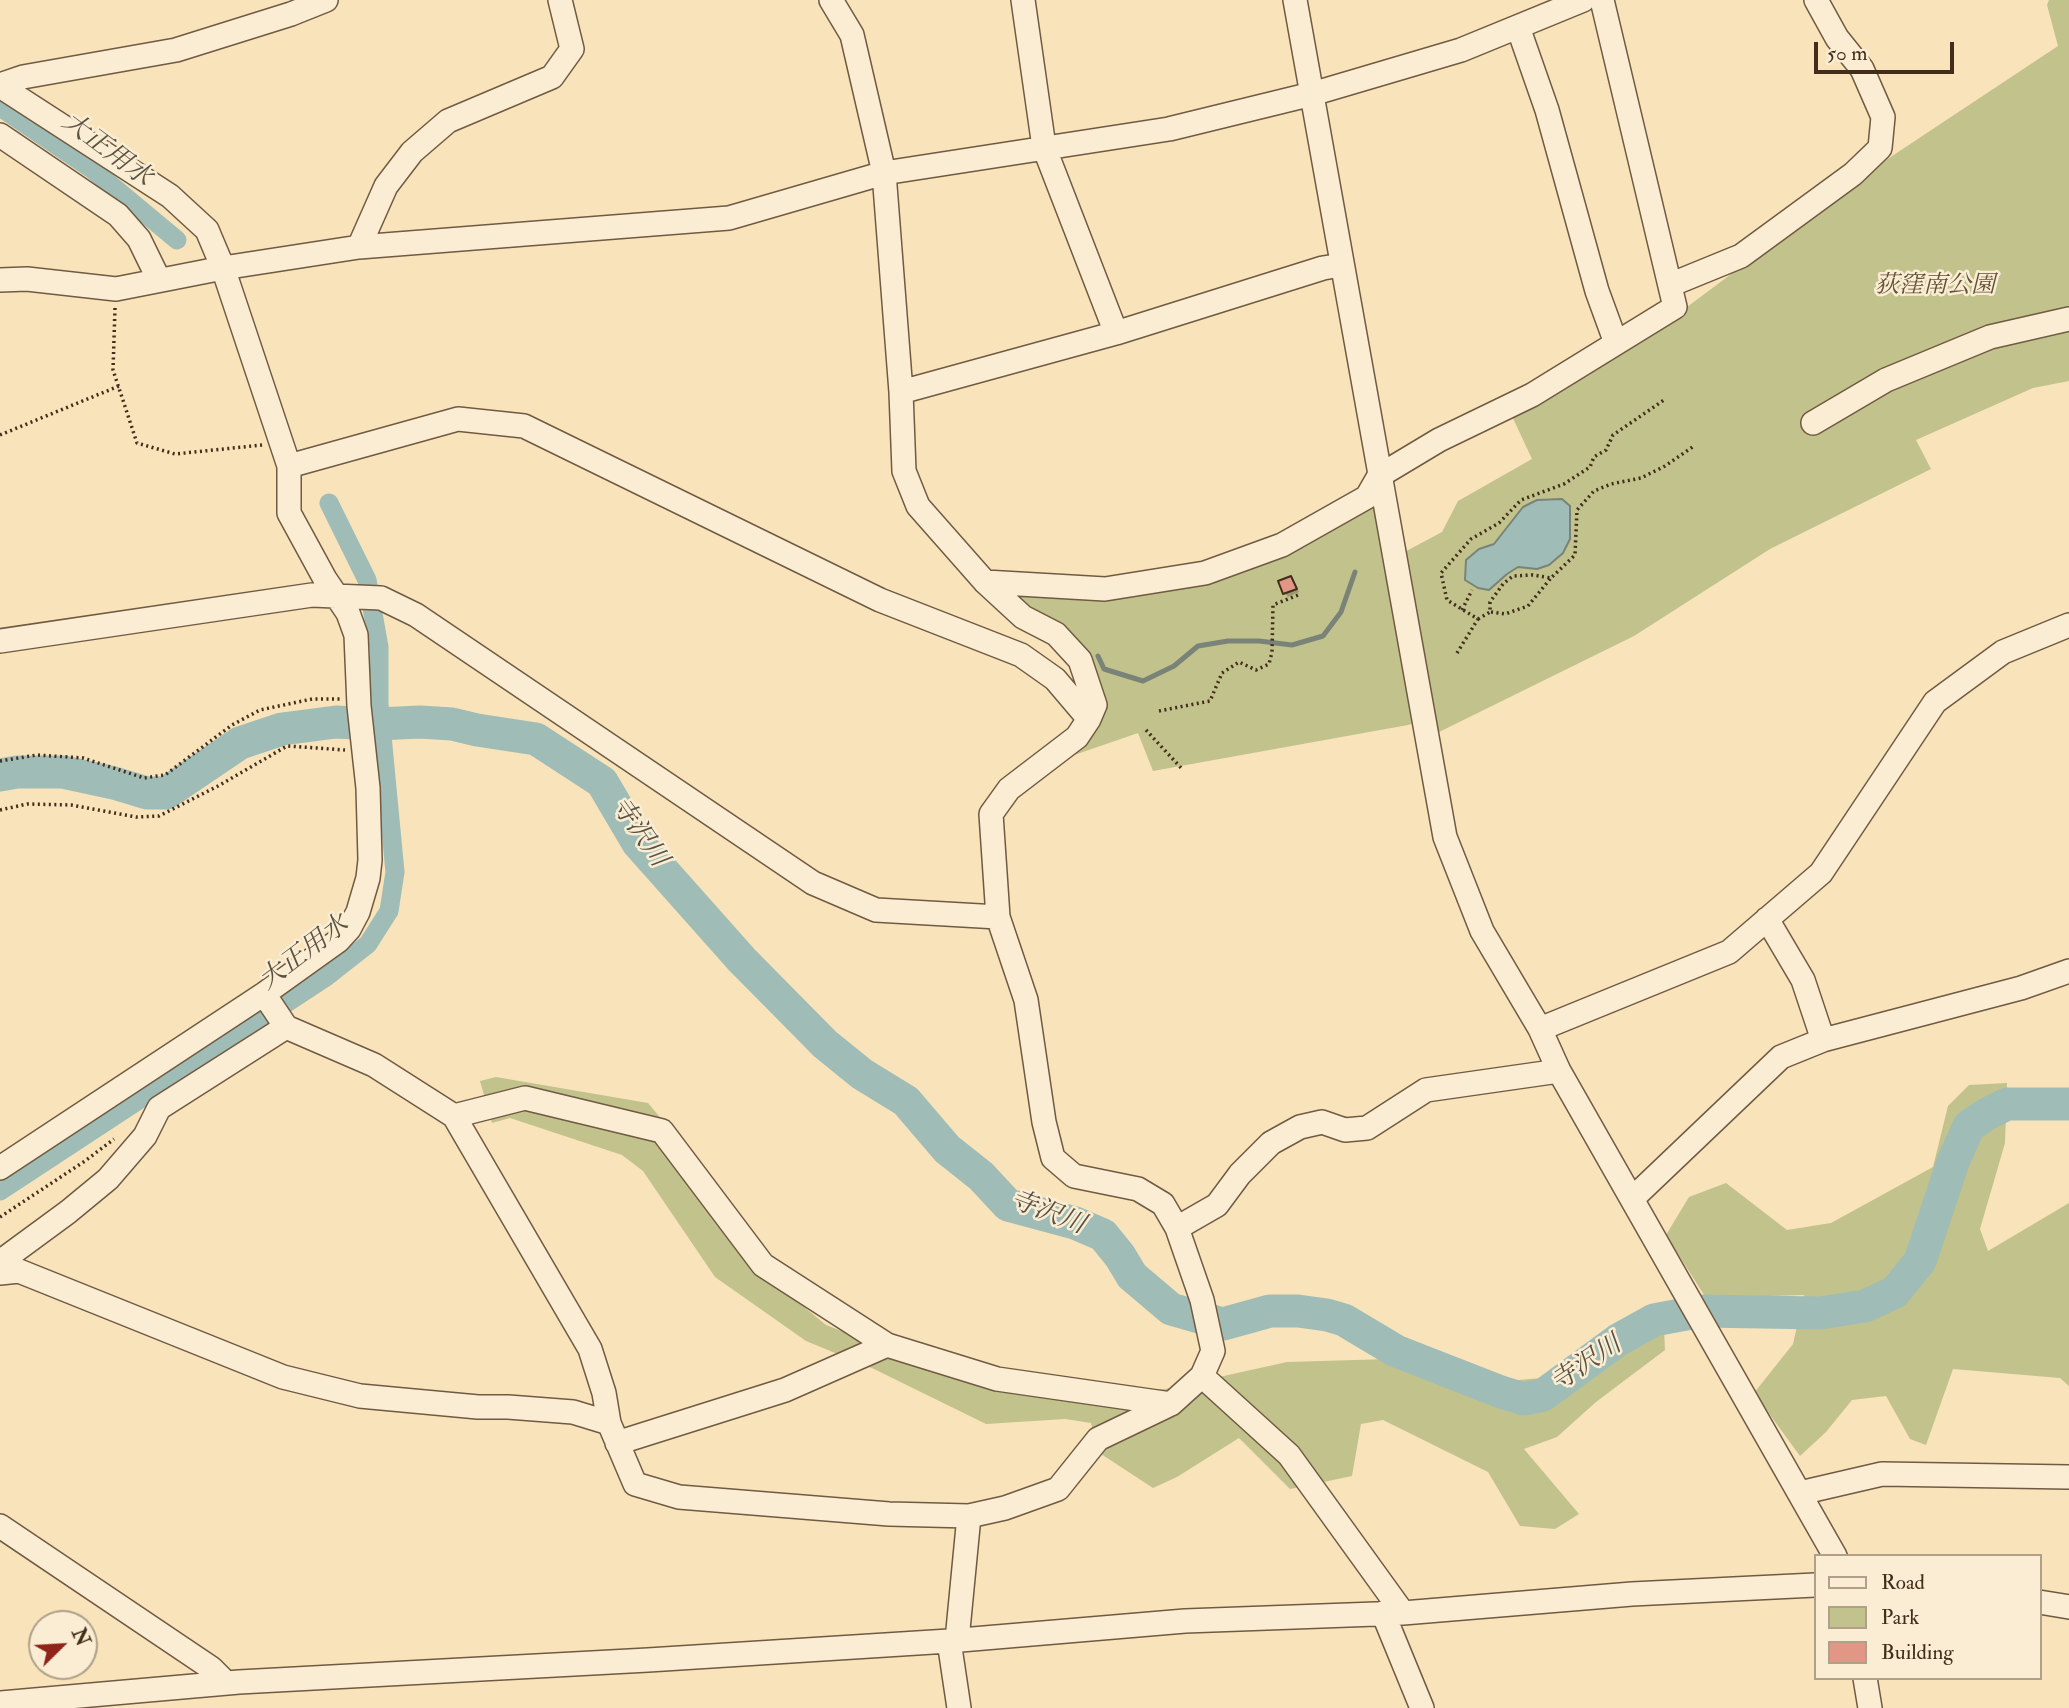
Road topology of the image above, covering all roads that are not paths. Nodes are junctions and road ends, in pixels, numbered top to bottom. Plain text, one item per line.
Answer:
1 (326, 0) edge
2 (560, 0) edge
3 (831, 0) edge
4 (1023, 0) edge
5 (1295, 0) edge
6 (1583, 0) edge
7 (1602, 0) edge
8 (1816, 0) edge
9 (1518, 27) junction
10 (0, 86) edge
11 (1312, 94) junction
12 (0, 135) edge
13 (1044, 147) junction
14 (884, 173) junction
15 (359, 247) junction
16 (1342, 265) junction
17 (223, 268) junction
18 (0, 280) edge
19 (159, 280) junction
20 (1670, 285) junction
21 (2069, 319) edge
22 (1116, 333) junction
23 (1616, 343) junction
24 (901, 391) junction
25 (1813, 423) dead end
26 (289, 466) junction
27 (1379, 476) junction
28 (985, 582) junction
29 (344, 597) junction
30 (2069, 625) edge
31 (0, 641) edge
32 (1089, 719) junction
33 (998, 917) junction
34 (1767, 919) junction
35 (2069, 971) edge
36 (267, 999) junction
37 (284, 1025) junction
38 (1539, 1029) junction
39 (1823, 1040) junction
40 (1559, 1071) junction
41 (454, 1116) junction
42 (0, 1168) edge
43 (1632, 1199) junction
44 (1177, 1228) junction
45 (0, 1262) edge
46 (0, 1273) edge
47 (887, 1345) junction
48 (1202, 1376) junction
49 (1171, 1404) junction
50 (613, 1433) junction
51 (2069, 1477) edge
52 (1800, 1493) junction
53 (969, 1516) junction
54 (0, 1526) edge
55 (1834, 1554) edge
56 (1814, 1585) edge
57 (2041, 1602) edge
58 (2069, 1607) edge
59 (1393, 1613) junction
60 (953, 1641) junction
61 (1865, 1680) edge
62 (226, 1683) junction
63 (0, 1703) edge
64 (959, 1708) edge
65 (1422, 1708) edge
66 (1870, 1708) edge

1 - 10 street
2 - 15 street
3 - 14 street
4 - 13 street
5 - 11 street
6 - 9 street
7 - 20 street
8 - 20 street
9 - 11 street
9 - 23 street
10 - 17 street
11 - 13 street
11 - 16 street
12 - 19 street
13 - 14 street
13 - 22 street
14 - 15 street
14 - 24 street
15 - 17 street
16 - 22 street
16 - 27 street
17 - 19 street
17 - 26 street
18 - 19 street
20 - 23 street
21 - 25 street
22 - 24 street
23 - 27 street
24 - 28 street
26 - 29 street
26 - 32 street
27 - 28 street
27 - 38 street
28 - 32 street
29 - 31 street
29 - 33 street
29 - 36 street
30 - 34 street
32 - 33 street
33 - 44 street
34 - 38 street
34 - 39 street
35 - 39 street
36 - 37 street
36 - 42 street
37 - 41 street
37 - 45 street
38 - 40 street
39 - 43 street
40 - 43 street
40 - 44 street
41 - 47 street
41 - 50 street
43 - 52 street
44 - 48 street
46 - 50 street
47 - 49 street
47 - 50 street
48 - 49 street
48 - 59 street
49 - 53 street
50 - 53 street
51 - 52 street
52 - 55 street
53 - 60 street
54 - 62 street
56 - 59 street
57 - 58 street
59 - 60 street
59 - 65 street
60 - 62 street
60 - 64 street
61 - 66 street
62 - 63 street

